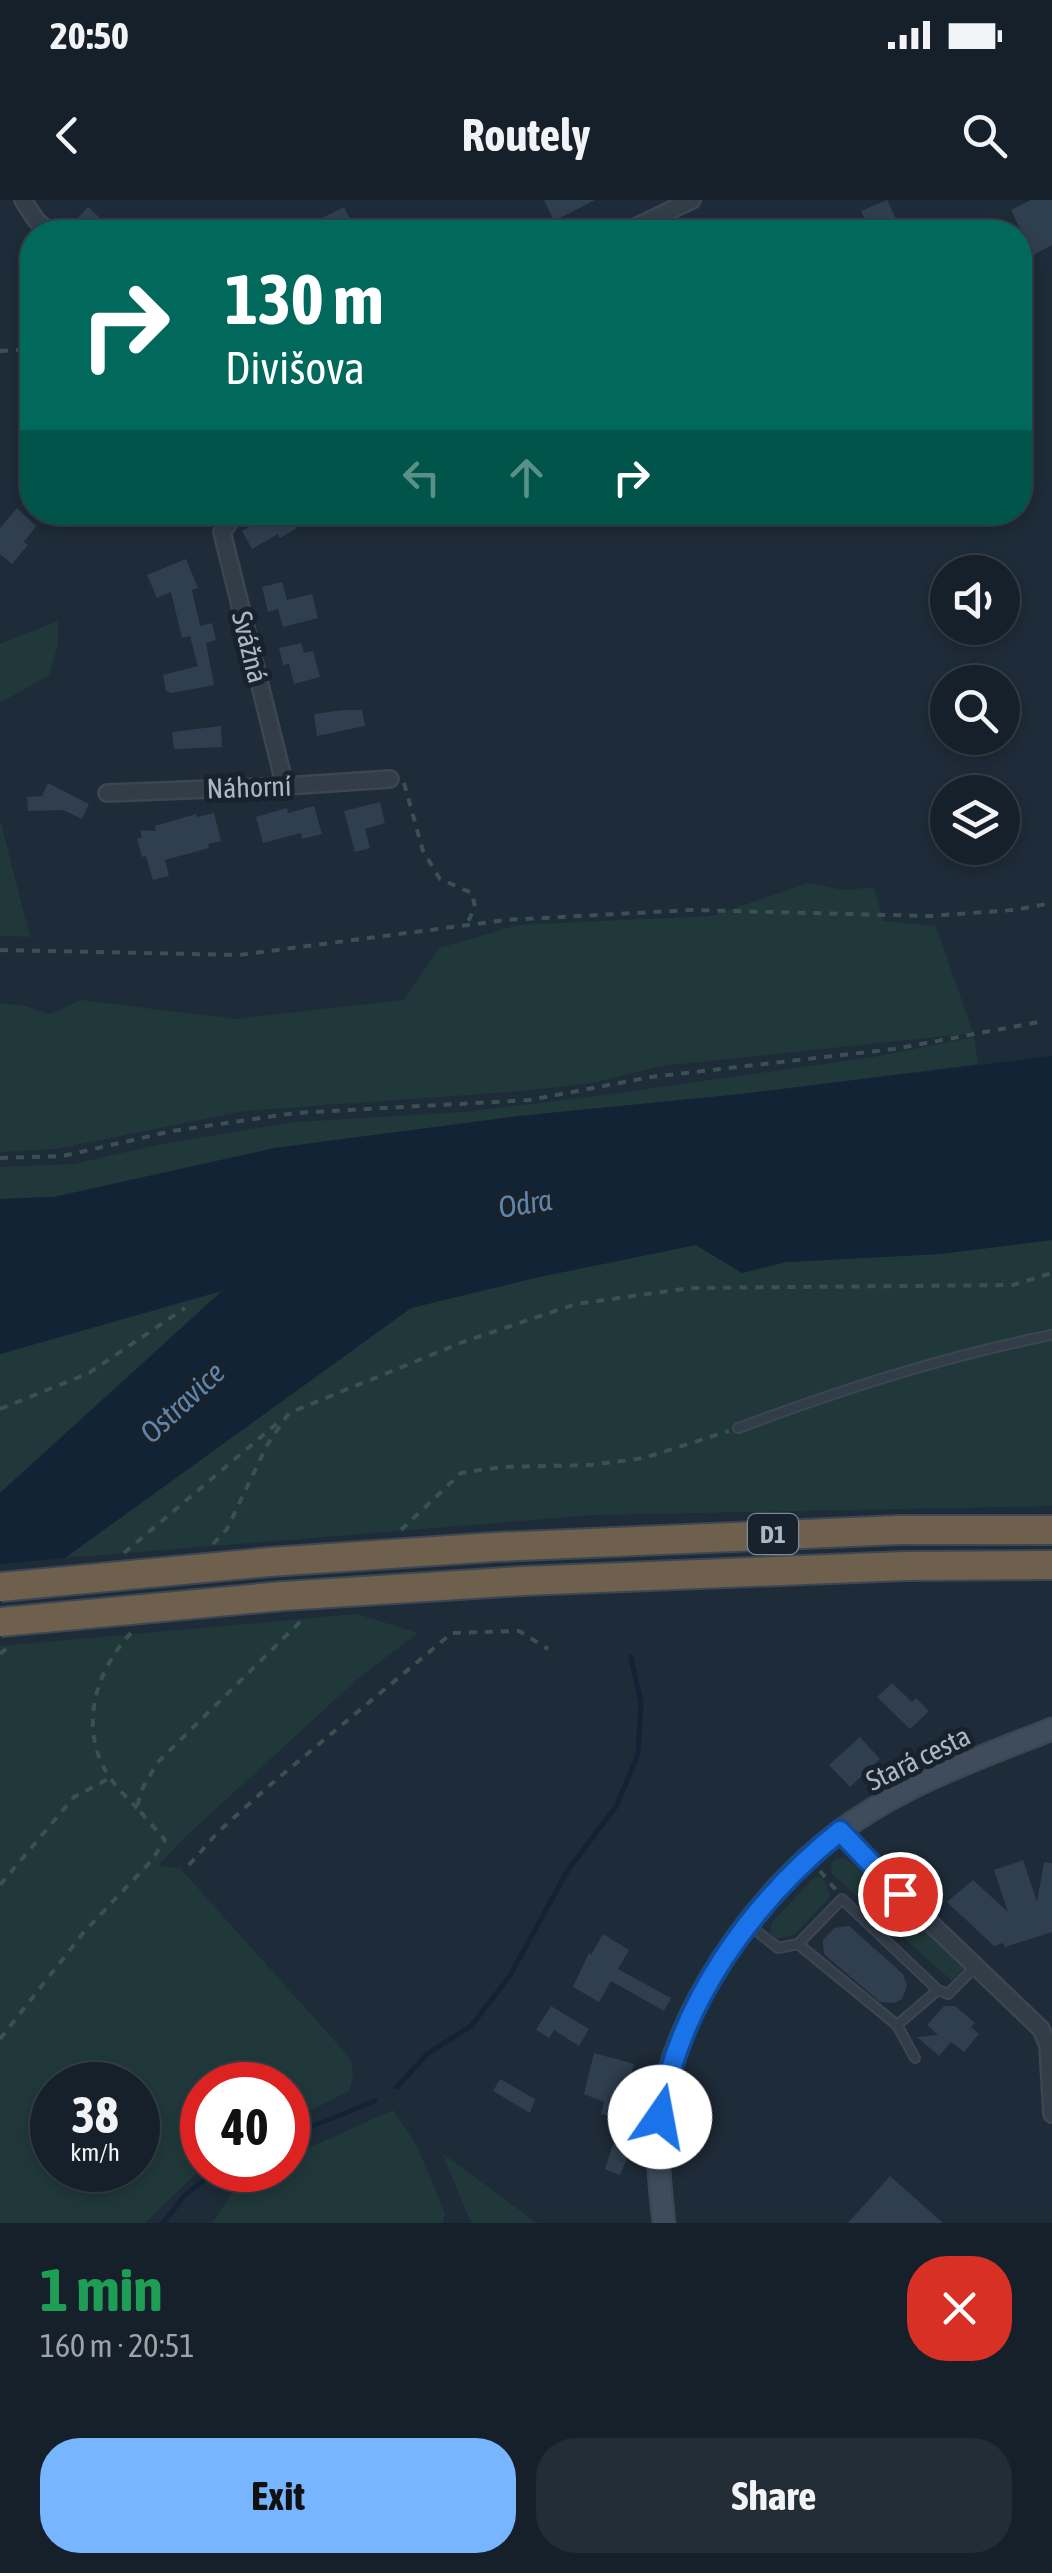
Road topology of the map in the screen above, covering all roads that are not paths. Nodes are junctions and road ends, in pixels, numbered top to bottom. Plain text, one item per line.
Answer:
1 (692, 200) edge
2 (650, 220) edge
3 (227, 525) edge
4 (390, 779) road end
5 (285, 786) junction
6 (108, 793) dead end
7 (1052, 1335) edge
8 (738, 1428) road end
9 (1052, 1530) edge
10 (1052, 1565) edge
11 (0, 1587) edge
12 (8, 1632) edge
13 (1052, 1729) edge
14 (840, 1831) junction
15 (748, 1925) junction
16 (798, 1944) junction
17 (975, 1967) junction
18 (938, 1990) junction
19 (897, 2024) junction
20 (1051, 2057) edge
21 (915, 2058) dead end
22 (1052, 2114) edge
23 (664, 2223) edge

1 - 2 street
3 - 5 street, Svážná
4 - 5 street, Náhorní
5 - 6 street, Náhorní
7 - 8 lane
9 - 11 highway, D1, bridge
10 - 12 highway, D1, bridge
13 - 14 street, Stará cesta
14 - 15 street, Stará cesta
14 - 17 street
15 - 16 lane
15 - 23 street, Stará cesta
16 - 18 lane
16 - 19 lane
17 - 18 lane
17 - 20 street
18 - 19 lane
19 - 21 lane
20 - 22 street

